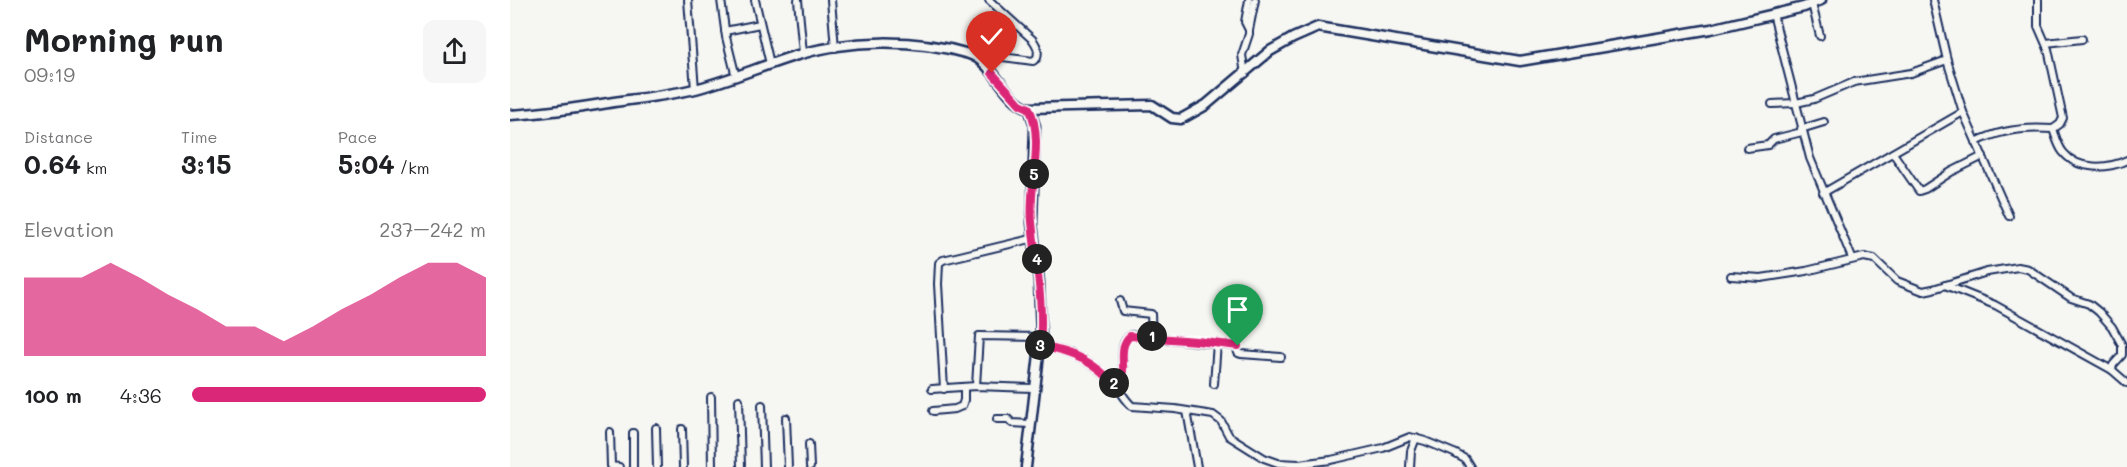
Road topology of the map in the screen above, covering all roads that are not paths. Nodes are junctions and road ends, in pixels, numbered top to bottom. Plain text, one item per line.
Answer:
1 (688, 0) edge
2 (721, 0) edge
3 (755, 0) edge
4 (798, 0) edge
5 (831, 0) edge
6 (989, 0) edge
7 (1249, 0) edge
8 (1255, 0) edge
9 (1821, 0) edge
10 (1933, 0) edge
11 (2038, 0) edge
12 (1812, 4) junction
13 (1773, 14) junction
14 (760, 24) junction
15 (1249, 30) junction
16 (725, 31) junction
17 (1820, 36) dead end
18 (2082, 39) dead end
19 (2046, 43) junction
20 (835, 48) junction
21 (803, 53) junction
22 (1947, 60) junction
23 (981, 61) junction
24 (771, 64) junction
25 (1245, 74) junction
26 (736, 77) junction
27 (695, 88) junction
28 (1796, 103) junction
29 (1772, 104) dead end
30 (1029, 108) junction
31 (1963, 112) junction
32 (510, 115) edge
33 (1824, 122) dead end
34 (2053, 129) junction
35 (1802, 131) junction
36 (1976, 142) junction
37 (1747, 148) dead end
38 (1893, 153) junction
39 (1983, 156) junction
40 (2127, 160) edge
41 (1823, 193) junction
42 (2009, 216) dead end
43 (1035, 238) junction
44 (1851, 258) junction
45 (1731, 276) dead end
46 (1945, 285) junction
47 (1120, 301) dead end
48 (1152, 336) junction
49 (1040, 341) junction
50 (1217, 343) junction
51 (1281, 357) dead end
52 (2112, 370) junction
53 (2127, 383) edge
54 (1214, 384) dead end
55 (975, 386) junction
56 (964, 387) junction
57 (1033, 388) junction
58 (1118, 388) junction
59 (932, 389) dead end
60 (944, 389) junction
61 (711, 397) dead end
62 (739, 400) dead end
63 (762, 405) dead end
64 (933, 411) dead end
65 (1187, 411) junction
66 (786, 418) dead end
67 (997, 419) dead end
68 (1030, 423) junction
69 (656, 429) dead end
70 (682, 429) dead end
71 (610, 432) dead end
72 (633, 433) dead end
73 (1416, 438) junction
74 (809, 444) dead end
75 (619, 467) edge
76 (633, 467) edge
77 (657, 467) edge
78 (683, 467) edge
79 (712, 467) edge
80 (741, 467) edge
81 (764, 467) edge
82 (788, 467) edge
83 (810, 467) edge
84 (1026, 467) edge
85 (1197, 467) edge
86 (1410, 467) edge
87 (1470, 467) edge

1 - 27 street
2 - 16 street
3 - 14 street
4 - 21 street
5 - 20 street
6 - 23 street
7 - 15 street
8 - 15 street
9 - 12 street
10 - 22 street
11 - 19 street
12 - 13 street
12 - 17 street
13 - 25 street
13 - 28 street
14 - 16 street
14 - 24 street
15 - 25 street
16 - 26 street
18 - 19 street
19 - 34 street
20 - 21 street
20 - 23 street
21 - 24 street
22 - 28 street
22 - 31 street
23 - 30 street
24 - 26 street
25 - 30 street
26 - 27 street
27 - 32 street
28 - 29 street
28 - 35 street
30 - 43 street
31 - 36 street
31 - 38 street
33 - 35 street
34 - 36 street
34 - 40 street
35 - 37 street
35 - 41 street
36 - 39 street
38 - 39 street
38 - 41 street
39 - 42 street
41 - 44 street
43 - 49 street
43 - 60 street
44 - 45 street
44 - 46 street
46 - 52 street
46 - 52 street
47 - 48 street
48 - 50 street
48 - 58 street
49 - 55 street
49 - 57 street
49 - 58 street
50 - 51 street
50 - 54 street
52 - 53 street
55 - 56 street
55 - 57 street
56 - 60 street
56 - 64 street
57 - 68 street
58 - 65 street
59 - 60 street
61 - 79 street
62 - 80 street
63 - 81 street
65 - 73 street
65 - 85 street
66 - 82 street
67 - 68 street
68 - 84 street
69 - 77 street
70 - 78 street
71 - 75 street
72 - 76 street
73 - 86 street
73 - 87 street
74 - 83 street

